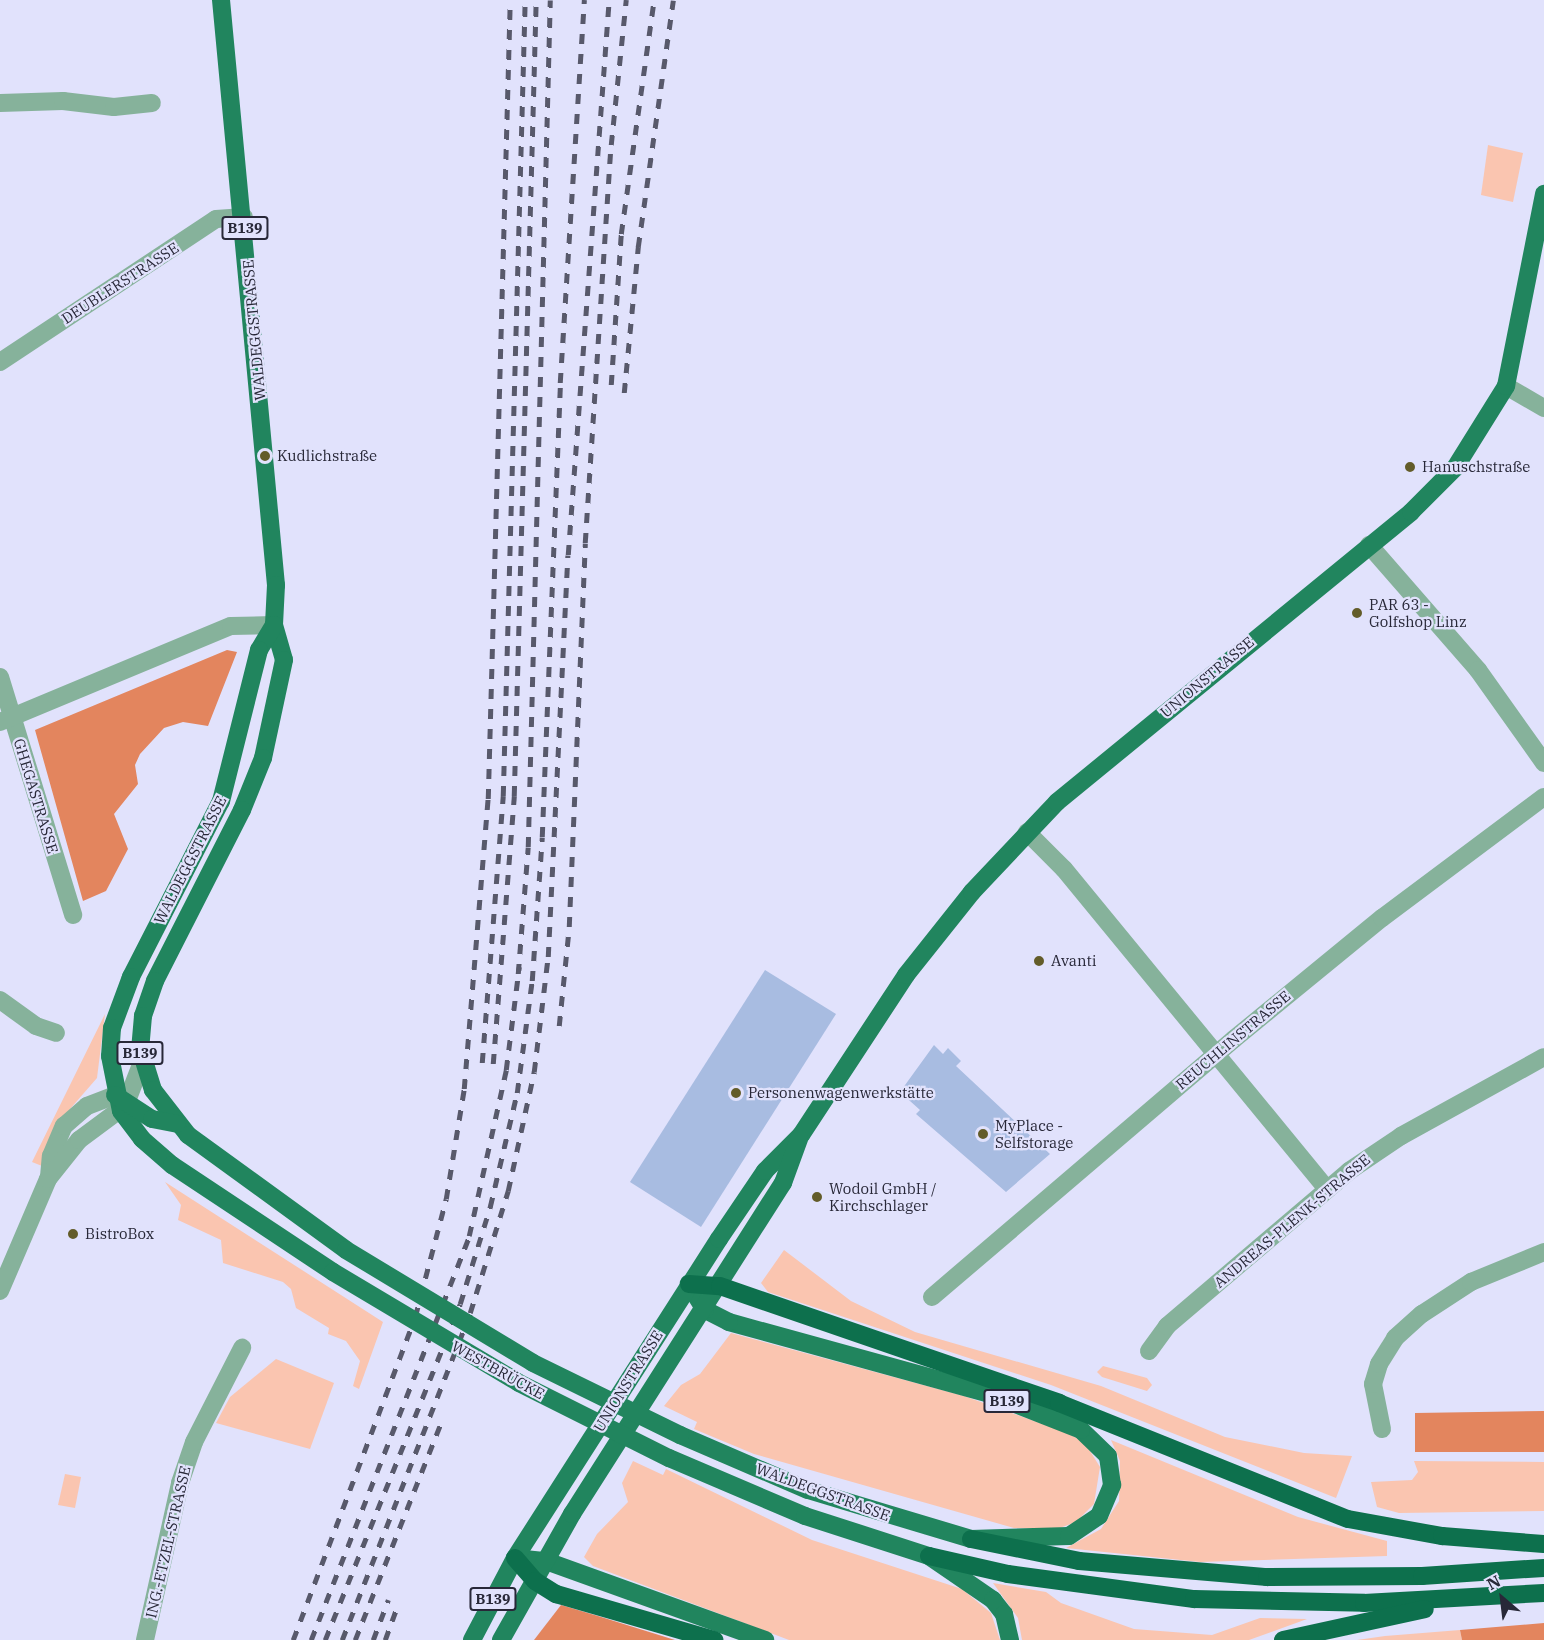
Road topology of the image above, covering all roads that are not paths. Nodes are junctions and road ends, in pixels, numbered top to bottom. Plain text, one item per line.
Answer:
1 (221, 0) edge
2 (0, 103) edge
3 (152, 103) dead end
4 (1544, 194) edge
5 (244, 217) junction
6 (0, 362) edge
7 (1506, 386) junction
8 (1544, 408) edge
9 (1369, 545) junction
10 (274, 625) junction
11 (0, 676) edge
12 (6, 719) edge
13 (1544, 763) edge
14 (1544, 797) edge
15 (1027, 832) junction
16 (73, 915) dead end
17 (0, 1000) edge
18 (56, 1033) dead end
19 (1216, 1054) junction
20 (1544, 1057) edge
21 (142, 1062) junction
22 (121, 1102) junction
23 (177, 1124) junction
24 (801, 1135) junction
25 (1327, 1190) junction
26 (346, 1250) joint
27 (1544, 1252) edge
28 (689, 1284) junction
29 (720, 1286) junction
30 (0, 1291) edge
31 (932, 1297) dead end
32 (705, 1310) junction
33 (242, 1348) dead end
34 (1149, 1352) dead end
35 (1383, 1429) dead end
36 (680, 1435) joint
37 (669, 1458) joint
38 (971, 1539) junction
39 (1544, 1544) edge
40 (929, 1556) junction
41 (515, 1558) junction
42 (546, 1561) junction
43 (1544, 1568) edge
44 (535, 1581) junction
45 (1544, 1593) edge
46 (1486, 1597) junction
47 (144, 1640) edge
48 (472, 1640) edge
49 (501, 1640) edge
50 (714, 1640) edge
51 (765, 1640) edge
52 (1010, 1640) edge
53 (1283, 1640) edge

1 - 5 main road, WALDEGGSTRASSE / B139
2 - 3 street
4 - 7 main road, UNIONSTRASSE
5 - 6 street, DEUBLERSTRASSE
5 - 10 main road, WALDEGGSTRASSE / B139
7 - 8 street
7 - 9 main road, UNIONSTRASSE
9 - 13 street
9 - 15 main road, UNIONSTRASSE
10 - 12 street
10 - 21 main road, WALDEGGSTRASSE / B139
10 - 22 main road, WALDEGGSTRASSE / B139
11 - 12 street, GHEGASTRASSE
12 - 16 street, GHEGASTRASSE
14 - 19 street, REUCHLINSTRASSE
15 - 19 street
15 - 24 main road, UNIONSTRASSE
17 - 18 street
19 - 25 street
19 - 31 street, REUCHLINSTRASSE
20 - 25 street, ANDREAS-PLENK-STRASSE
21 - 22 street, WALDEGGSTRASSE
21 - 23 main road, WALDEGGSTRASSE / B139
22 - 23 main road
22 - 30 street
22 - 37 main road, WESTBRÜCKE, bridge
23 - 26 main road, WALDEGGSTRASSE / B139
24 - 28 main road, UNIONSTRASSE
24 - 29 main road, UNIONSTRASSE
25 - 34 street, ANDREAS-PLENK-STRASSE
26 - 36 main road, WESTBRÜCKE / B139, bridge
27 - 35 street
28 - 29 highway
28 - 32 main road
28 - 41 main road, UNIONSTRASSE / B139
29 - 32 main road, UNIONSTRASSE
29 - 39 highway
32 - 38 main road, B139
32 - 42 main road, UNIONSTRASSE / B139
33 - 47 street, ING.-ETZEL-STRASSE
36 - 38 main road, WALDEGGSTRASSE / B139
37 - 40 main road, WALDEGGSTRASSE
38 - 43 highway
40 - 46 highway
40 - 52 main road, WALDEGGSTRASSE
41 - 42 main road
41 - 44 highway
41 - 48 main road, UNIONSTRASSE / B139
42 - 44 main road, UNIONSTRASSE / B139
42 - 51 main road
44 - 49 main road, UNIONSTRASSE / B139
44 - 50 highway
45 - 46 highway
46 - 53 highway

